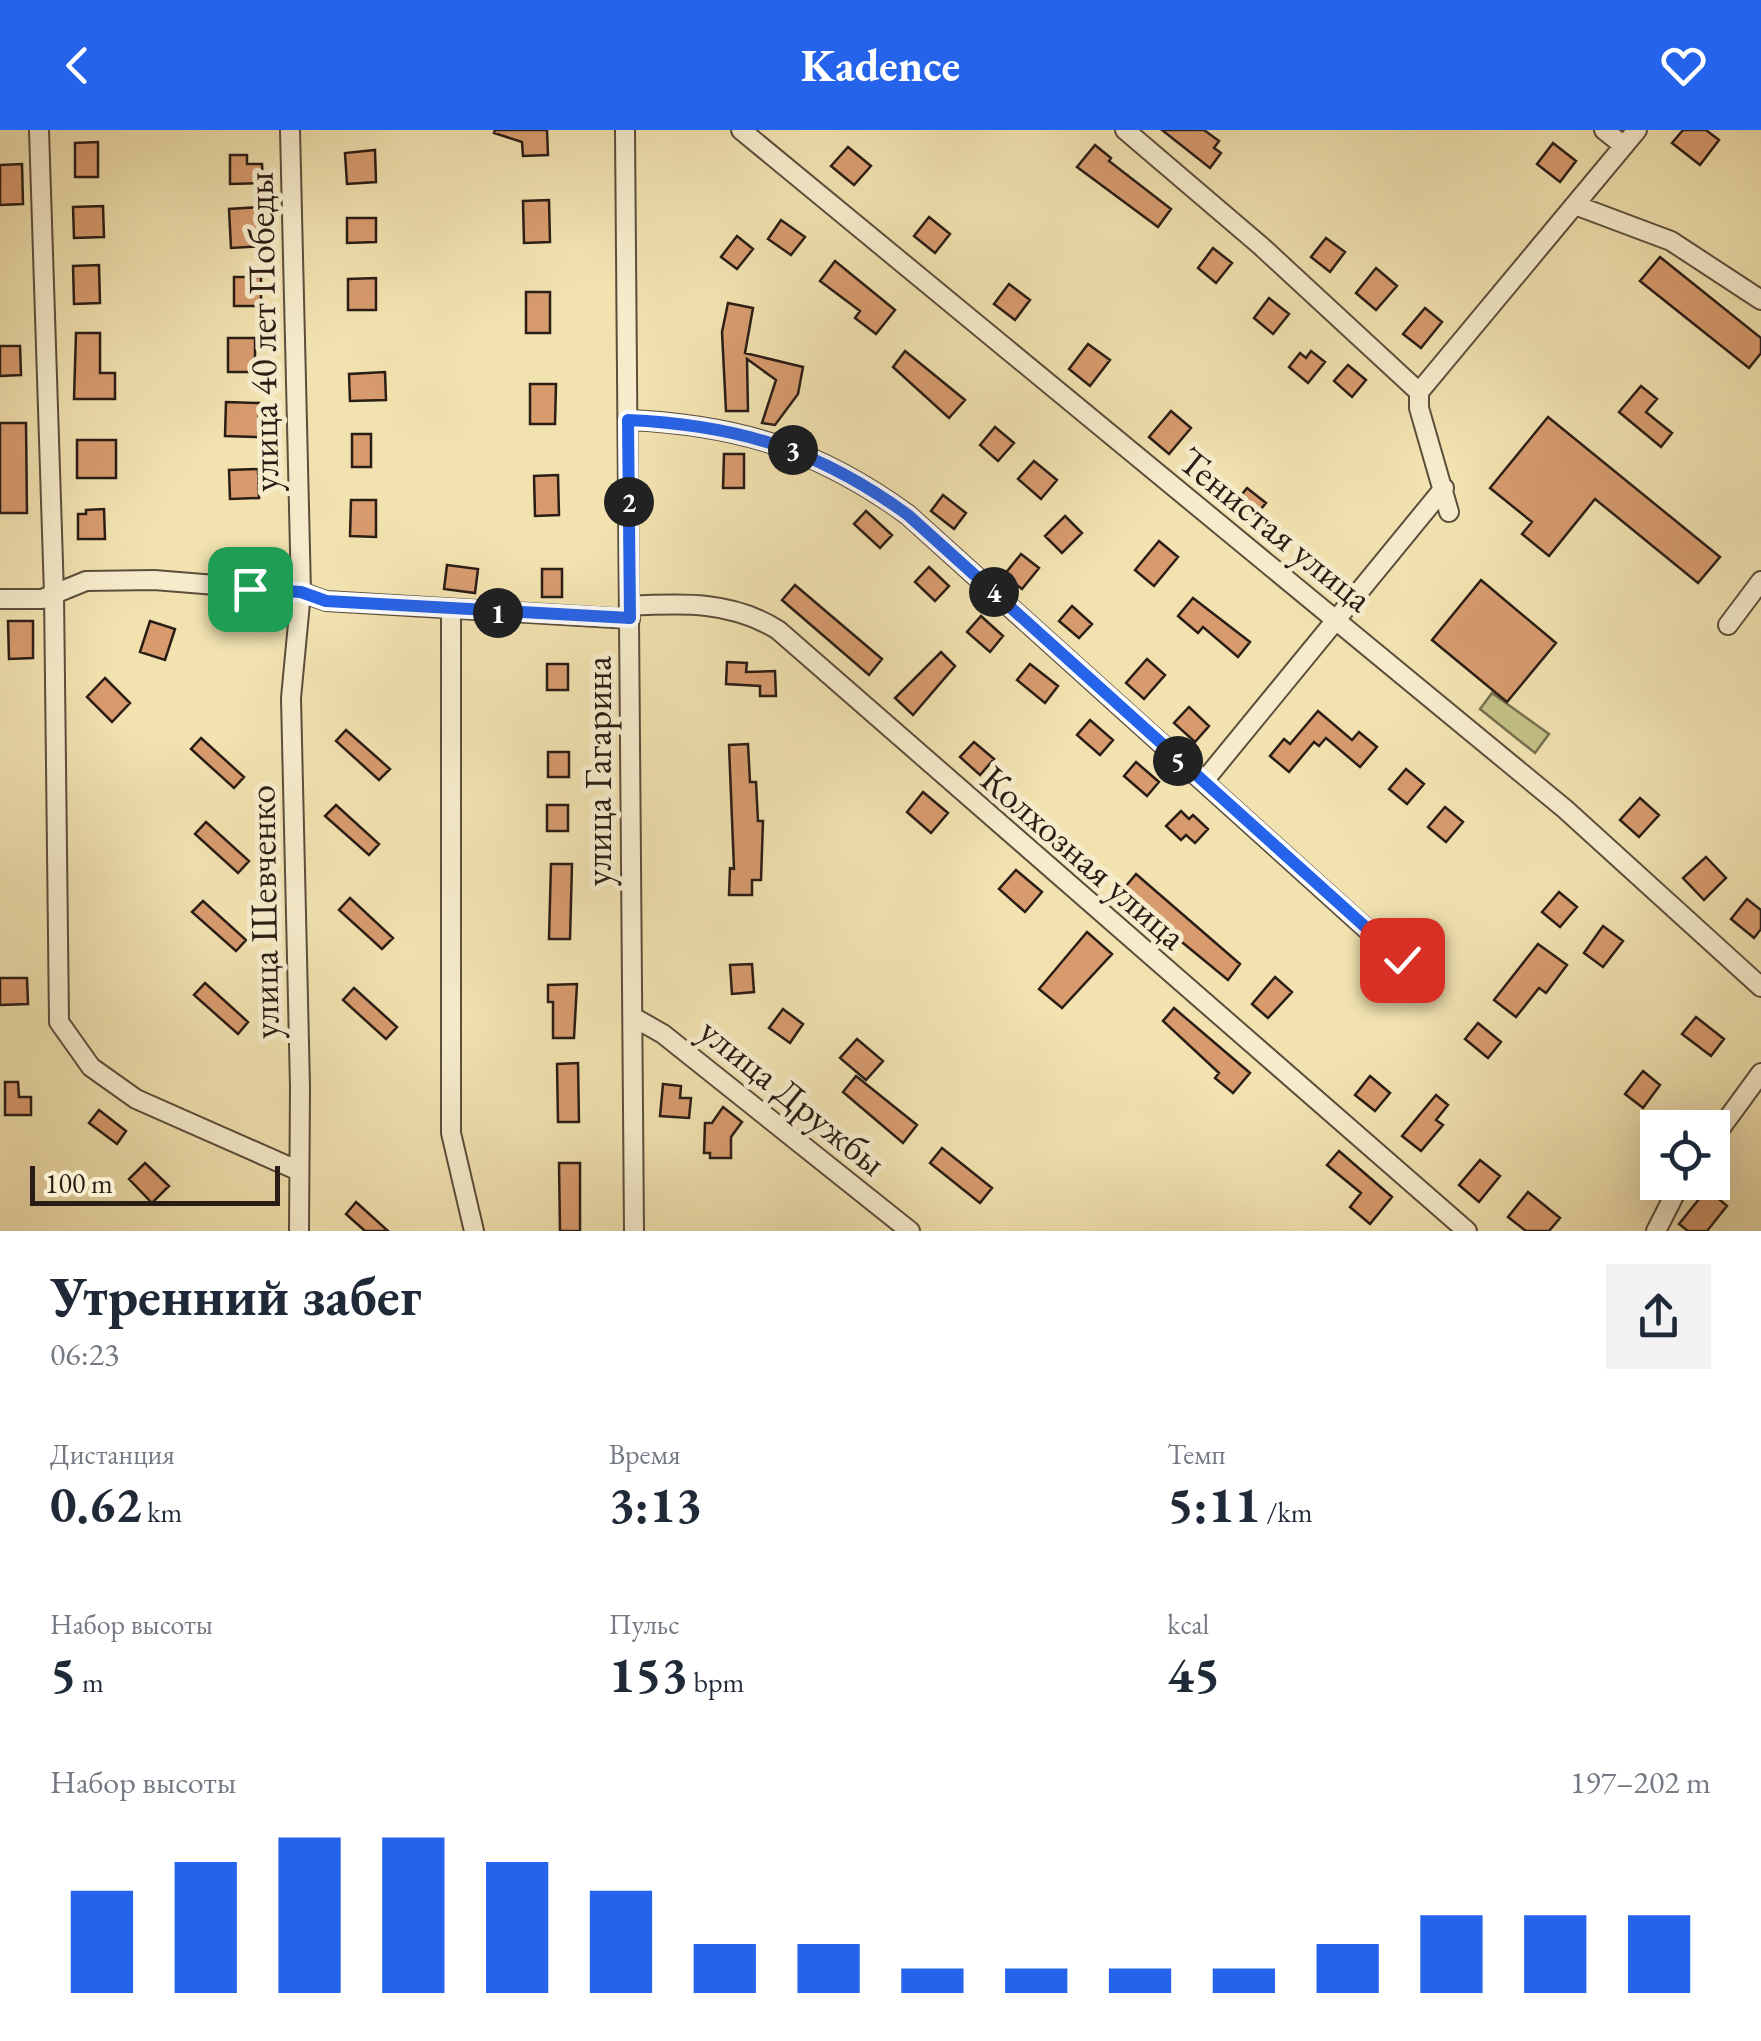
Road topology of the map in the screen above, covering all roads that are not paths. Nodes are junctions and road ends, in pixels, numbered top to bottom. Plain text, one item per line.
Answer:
1 (39, 130) edge
2 (290, 130) edge
3 (626, 130) edge
4 (741, 130) edge
5 (1125, 130) edge
6 (1604, 130) edge
7 (1637, 130) edge
8 (1624, 146) junction
9 (1576, 205) junction
10 (1761, 300) edge
11 (1419, 392) junction
12 (628, 420) junction
13 (1444, 488) junction
14 (1449, 512) dead end
15 (1761, 581) edge
16 (301, 592) junction
17 (54, 594) junction
18 (0, 598) edge
19 (451, 610) junction
20 (630, 612) junction
21 (1334, 618) junction
22 (1728, 625) dead end
23 (1204, 781) junction
24 (1402, 960) dead end
25 (1761, 987) edge
26 (633, 1017) junction
27 (1761, 1073) edge
28 (1730, 1115) edge
29 (299, 1171) junction
30 (1672, 1200) edge
31 (299, 1231) edge
32 (474, 1231) edge
33 (634, 1231) edge
34 (910, 1231) edge
35 (1467, 1231) edge
36 (1656, 1231) edge

1 - 17 street
2 - 16 street, улица 40 лет Победы
3 - 12 street, улица Гагарина
4 - 21 street, Тенистая улица
5 - 11 street
6 - 8 street
7 - 8 street
8 - 9 street
9 - 10 street
9 - 11 street
11 - 13 street
12 - 20 street, улица Гагарина
12 - 23 street
13 - 14 street
13 - 21 street
15 - 22 street
16 - 17 street, Колхозная улица
16 - 19 street, Колхозная улица
16 - 29 street, улица Шевченко
17 - 18 street, Колхозная улица
17 - 29 street
19 - 20 street, Колхозная улица
19 - 32 street
20 - 26 street, улица Гагарина
20 - 35 street, Колхозная улица
21 - 23 street
21 - 25 street, Тенистая улица
23 - 24 street
26 - 33 street, улица Гагарина
26 - 34 street, улица Дружбы
27 - 28 street
29 - 31 street, улица Шевченко
30 - 36 street

